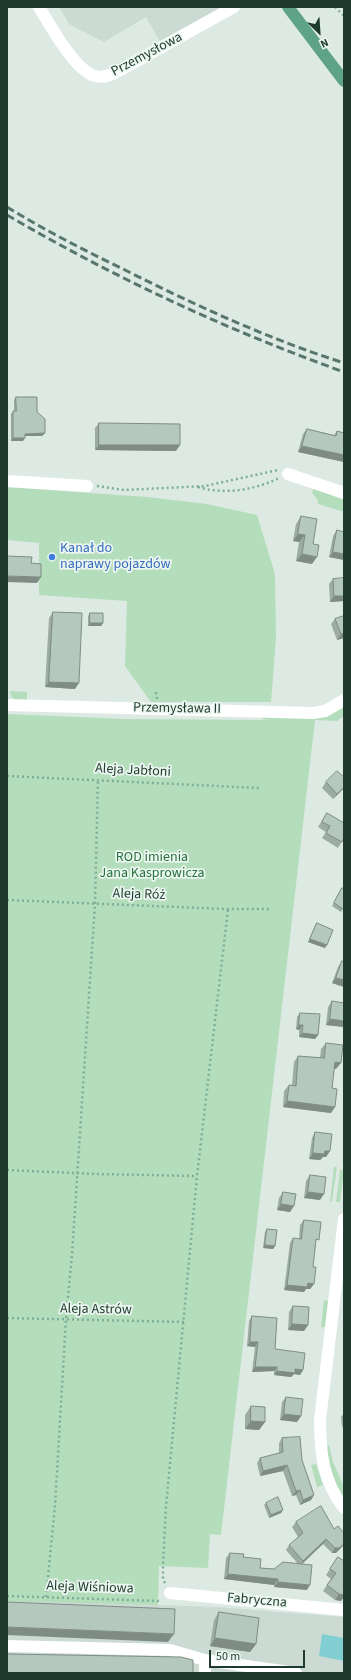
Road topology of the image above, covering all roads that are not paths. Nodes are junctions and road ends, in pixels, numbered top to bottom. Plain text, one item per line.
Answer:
1 (39, 7) edge
2 (234, 7) edge
3 (288, 7) edge
4 (344, 81) edge
5 (288, 474) road end
6 (7, 481) edge
7 (87, 486) road end
8 (344, 493) edge
9 (344, 700) edge
10 (7, 705) edge
11 (344, 1219) edge
12 (344, 1508) edge
13 (170, 1593) road end
14 (344, 1610) edge
15 (7, 1646) edge
16 (205, 1660) junction
17 (268, 1671) edge
18 (205, 1673) edge
19 (296, 1673) edge

1 - 2 street, Przemysłowa
3 - 4 main road
5 - 8 street
6 - 7 street
9 - 10 street, Przemysława II
11 - 12 street
13 - 14 street, Fabryczna
15 - 16 street
16 - 17 street
16 - 18 street
17 - 19 street

